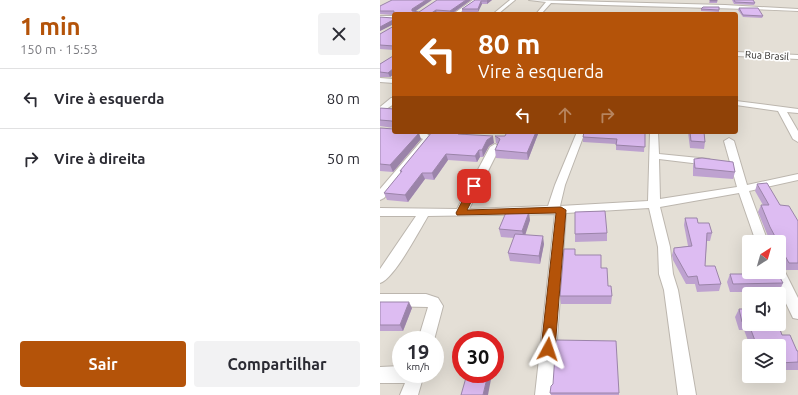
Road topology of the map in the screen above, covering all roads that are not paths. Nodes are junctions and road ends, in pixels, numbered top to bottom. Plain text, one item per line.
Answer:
1 (476, 0) edge
2 (512, 0) edge
3 (531, 0) edge
4 (551, 0) edge
5 (732, 0) edge
6 (736, 7) junction
7 (798, 10) edge
8 (458, 12) edge
9 (497, 12) edge
10 (540, 12) edge
11 (380, 18) edge
12 (392, 18) edge
13 (738, 54) edge
14 (798, 57) edge
15 (380, 80) edge
16 (392, 81) edge
17 (392, 102) edge
18 (738, 103) edge
19 (781, 109) junction
20 (380, 111) edge
21 (798, 111) edge
22 (421, 134) edge
23 (580, 134) edge
24 (654, 134) edge
25 (798, 139) edge
26 (728, 141) dead end
27 (495, 147) edge
28 (654, 156) junction
29 (728, 164) junction
30 (798, 177) edge
31 (743, 189) junction
32 (380, 196) edge
33 (654, 204) junction
34 (557, 210) junction
35 (380, 212) edge
36 (425, 212) junction
37 (461, 213) junction
38 (759, 235) edge
39 (380, 278) edge
40 (781, 279) edge
41 (380, 300) edge
42 (798, 313) edge
43 (429, 331) edge
44 (380, 375) edge
45 (392, 375) edge
46 (413, 383) edge
47 (409, 395) edge
48 (544, 395) edge
49 (687, 395) edge

1 - 8 street
2 - 9 street
3 - 4 street
4 - 6 street
4 - 10 street
5 - 6 street
6 - 7 street
11 - 12 street
13 - 14 street, Rua Brasil
15 - 16 street
17 - 20 street
18 - 19 street
19 - 21 street
19 - 25 street
22 - 32 street
23 - 34 street
24 - 28 street
26 - 29 street
27 - 37 street
28 - 29 street
28 - 33 street
29 - 31 street
30 - 31 street
31 - 33 street
31 - 38 street
33 - 34 street
33 - 49 street
34 - 37 street
34 - 48 street
35 - 36 street
36 - 37 street
36 - 39 street
40 - 42 street
41 - 43 street
44 - 45 street
46 - 47 street

